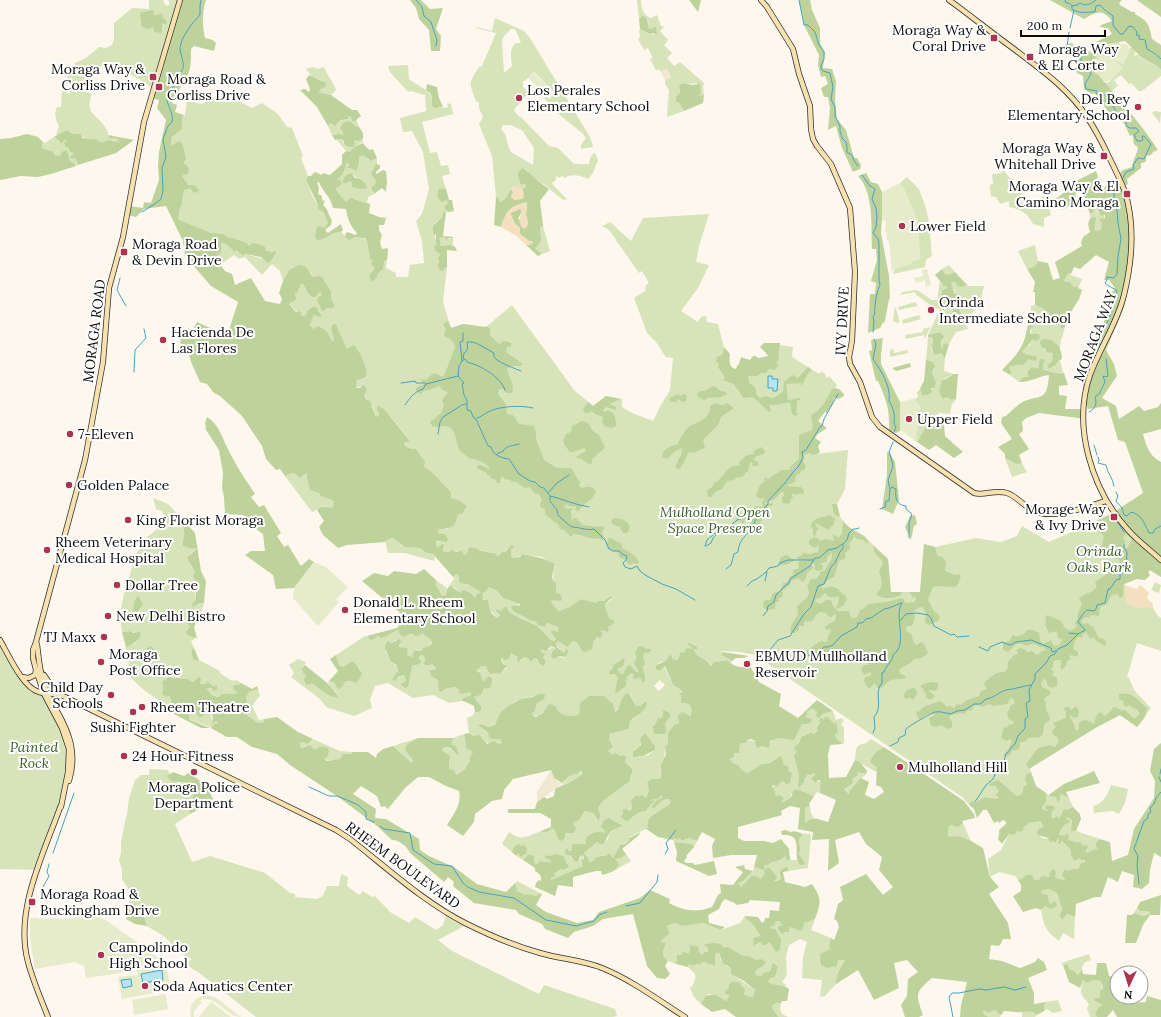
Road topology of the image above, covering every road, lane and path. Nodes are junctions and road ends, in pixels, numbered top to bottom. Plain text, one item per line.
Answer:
1 (180, 0) edge
2 (760, 0) edge
3 (949, 0) edge
4 (1106, 501) junction
5 (1161, 560) edge
6 (0, 640) edge
7 (38, 670) junction
8 (22, 676) junction
9 (45, 693) junction
10 (61, 695) junction
11 (48, 1017) edge
12 (685, 1017) edge

1 - 7 main road, MORAGA ROAD
2 - 4 main road, IVY DRIVE
3 - 4 main road, MORAGA WAY
4 - 5 main road, MORAGA WAY
6 - 8 main road, RHEEM BOULEVARD
7 - 8 main road
7 - 9 main road, MORAGA ROAD
7 - 10 main road
8 - 9 main road, RHEEM BOULEVARD
9 - 10 main road, RHEEM BOULEVARD
9 - 11 main road, MORAGA ROAD
10 - 12 main road, RHEEM BOULEVARD

